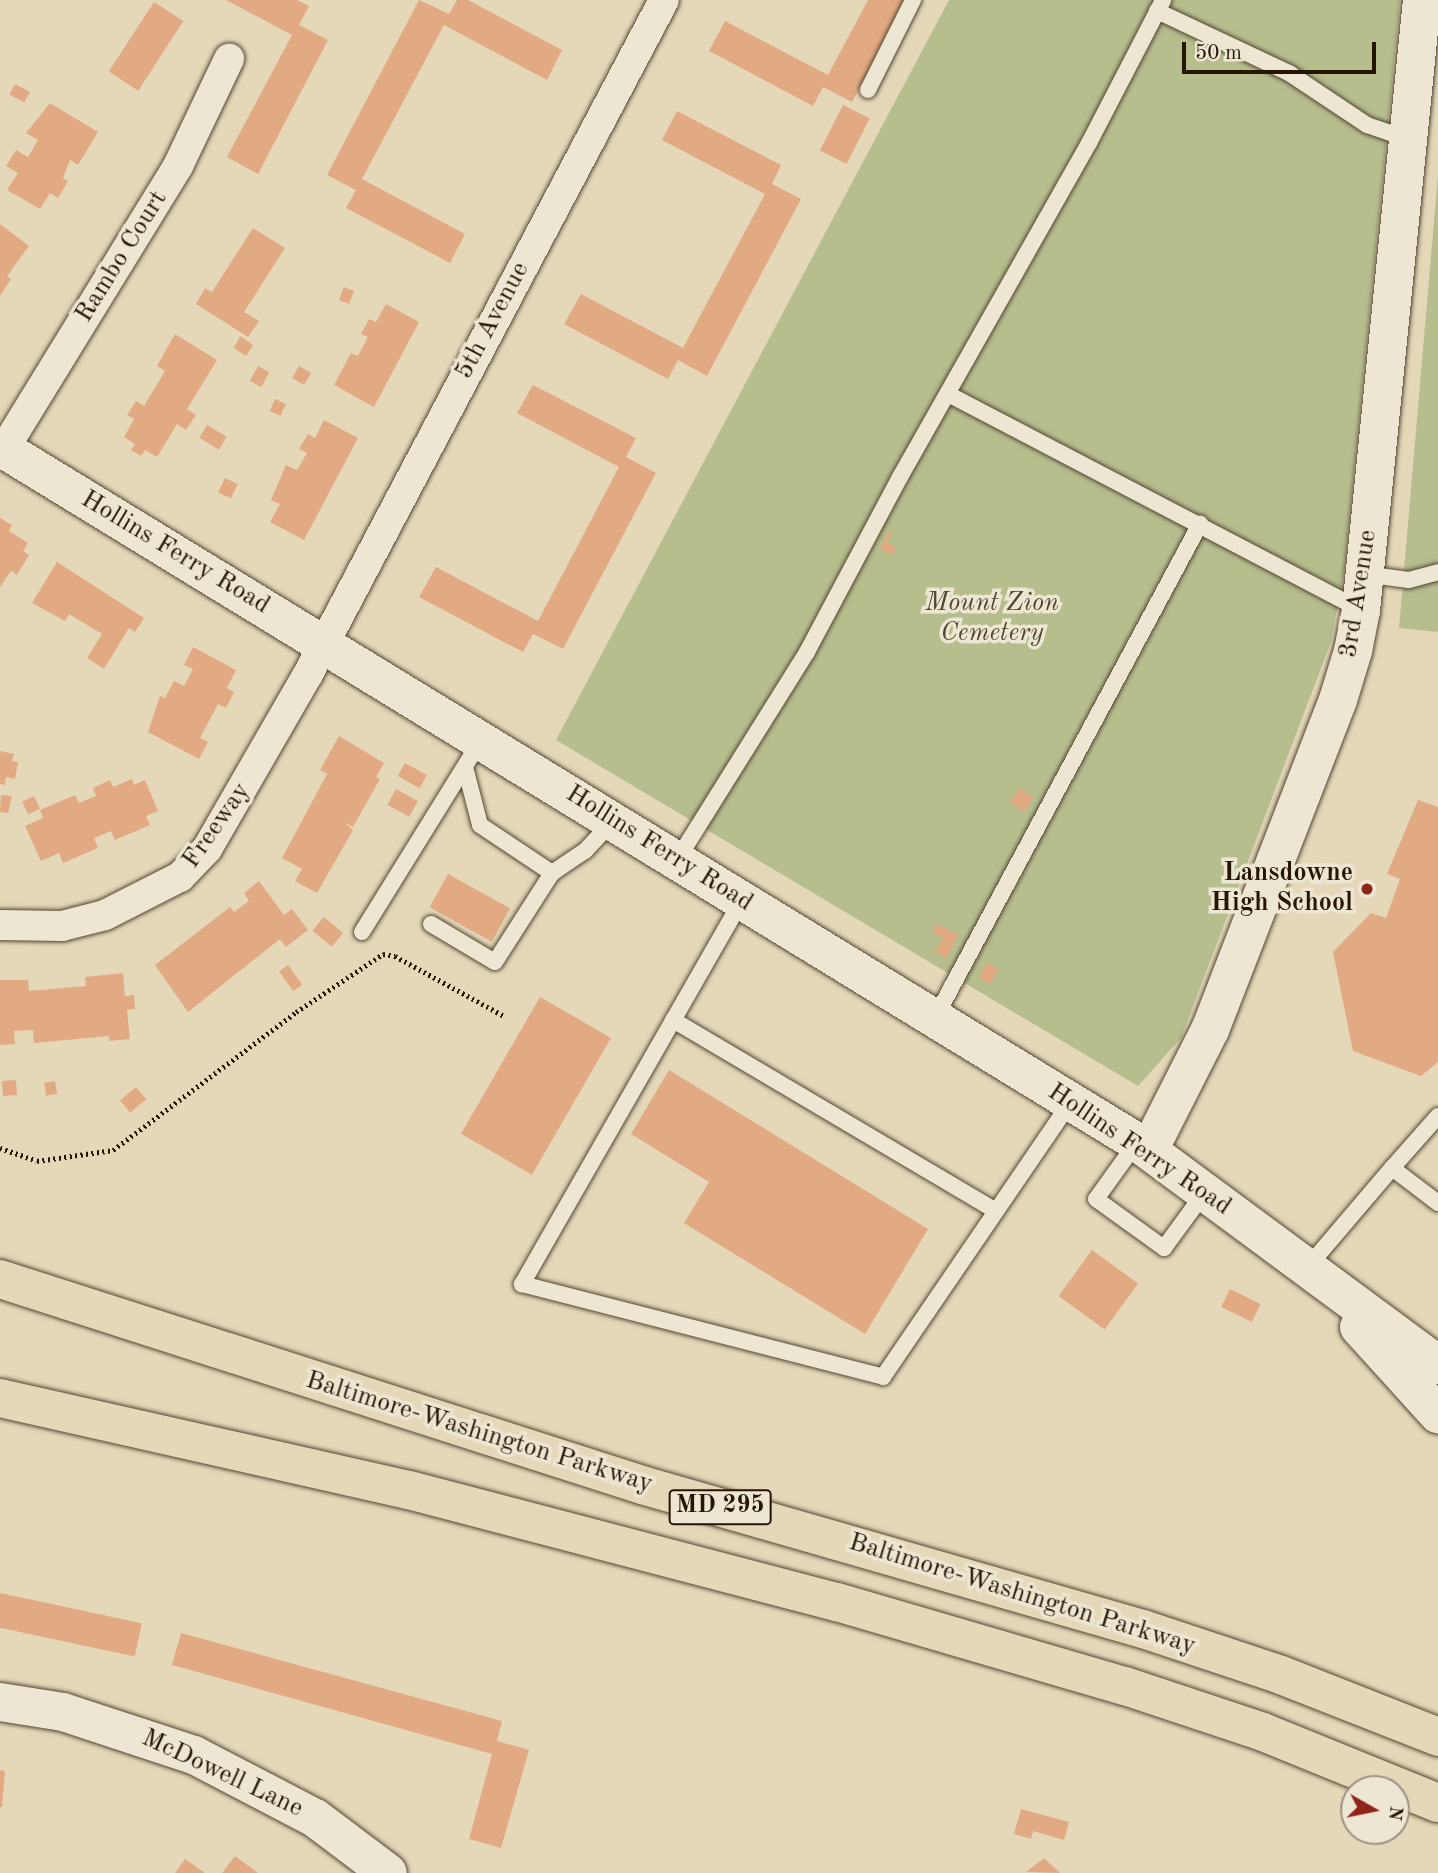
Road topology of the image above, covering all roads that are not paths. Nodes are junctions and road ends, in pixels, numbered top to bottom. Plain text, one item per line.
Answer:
1 (664, 0) edge
2 (914, 0) edge
3 (1422, 0) edge
4 (1160, 6) edge
5 (229, 59) dead end
6 (868, 90) dead end
7 (1408, 139) junction
8 (948, 394) junction
9 (2, 448) edge
10 (1200, 524) junction
11 (1438, 572) edge
12 (1363, 592) junction
13 (324, 644) junction
14 (473, 753) junction
15 (613, 821) junction
16 (677, 860) junction
17 (552, 873) junction
18 (742, 900) junction
19 (431, 924) dead end
20 (0, 925) edge
21 (362, 932) dead end
22 (935, 1018) junction
23 (673, 1020) junction
24 (1071, 1100) junction
25 (1438, 1116) edge
26 (1143, 1146) junction
27 (1392, 1168) junction
28 (1205, 1192) junction
29 (1438, 1203) edge
30 (996, 1211) junction
31 (1306, 1269) junction
32 (0, 1279) edge
33 (1438, 1365) edge
34 (0, 1398) edge
35 (1438, 1413) edge
36 (0, 1702) edge
37 (1438, 1737) edge
38 (1438, 1803) edge
39 (388, 1873) edge

1 - 13 street, 5th Avenue
2 - 6 lane
3 - 7 street, 3rd Avenue
4 - 7 lane
4 - 8 lane
5 - 9 street, Rambo Court
7 - 12 street, 3rd Avenue
8 - 10 lane
8 - 16 lane
9 - 13 street, Hollins Ferry Road
10 - 12 lane
10 - 22 lane
11 - 12 lane
12 - 26 street, 3rd Avenue
13 - 14 street, Hollins Ferry Road
13 - 20 street, Freeway
14 - 15 street, Hollins Ferry Road
14 - 17 lane
14 - 21 lane
15 - 16 street, Hollins Ferry Road
15 - 17 lane
16 - 18 street, Hollins Ferry Road
17 - 19 lane
18 - 22 street, Hollins Ferry Road
18 - 23 lane
22 - 24 street, Hollins Ferry Road
23 - 30 lane
23 - 30 lane
24 - 26 street, Hollins Ferry Road
24 - 30 lane
25 - 27 lane
26 - 28 street, Hollins Ferry Road
26 - 28 lane
27 - 29 lane
27 - 31 lane
28 - 31 street, Hollins Ferry Road
31 - 33 street, Hollins Ferry Road
31 - 35 street, Hollins Ferry Road
32 - 37 highway, Baltimore-Washington Parkway / MD 295
34 - 38 highway, MD 295
36 - 39 street, McDowell Lane

